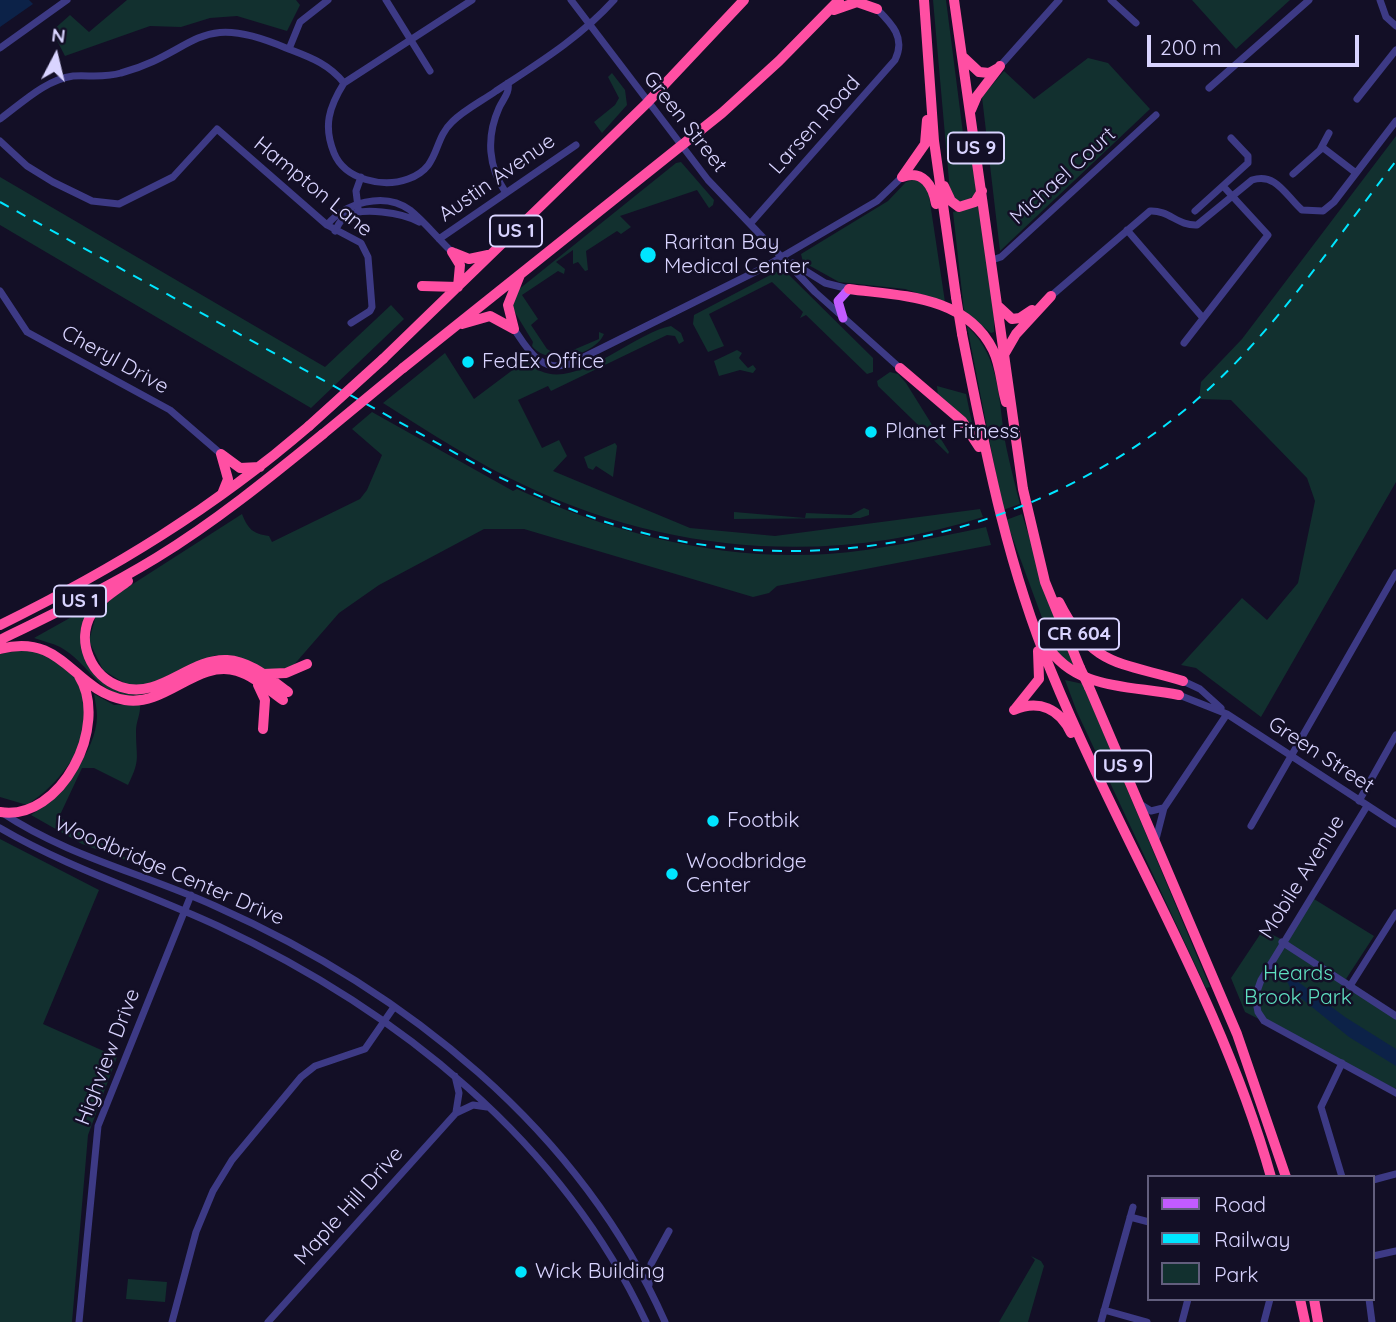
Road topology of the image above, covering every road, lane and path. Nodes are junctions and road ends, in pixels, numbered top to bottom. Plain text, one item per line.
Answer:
1 (50, 0) edge
2 (67, 0) edge
3 (328, 0) edge
4 (386, 0) edge
5 (472, 0) edge
6 (571, 0) edge
7 (614, 0) edge
8 (744, 0) edge
9 (839, 0) edge
10 (924, 0) edge
11 (1059, 0) edge
12 (1111, 0) edge
13 (1309, 0) edge
14 (1380, 0) edge
15 (955, 3) edge
16 (873, 4) edge
17 (57, 8) junction
18 (825, 15) junction
19 (1136, 23) dead end
20 (590, 26) junction
21 (1396, 26) edge
22 (412, 41) junction
23 (0, 48) edge
24 (289, 49) junction
25 (1396, 50) edge
26 (960, 53) junction
27 (1000, 66) junction
28 (430, 71) dead end
29 (344, 83) junction
30 (508, 83) junction
31 (1209, 88) dead end
32 (929, 93) junction
33 (1357, 99) dead end
34 (647, 103) junction
35 (970, 111) junction
36 (1156, 115) dead end
37 (0, 119) edge
38 (1396, 121) edge
39 (1329, 133) dead end
40 (1231, 138) dead end
41 (0, 141) edge
42 (576, 145) dead end
43 (680, 147) junction
44 (1322, 147) junction
45 (937, 167) junction
46 (1356, 173) junction
47 (1293, 174) dead end
48 (361, 177) junction
49 (902, 177) junction
50 (1223, 186) junction
51 (982, 190) junction
52 (506, 193) junction
53 (1233, 197) junction
54 (388, 202) junction
55 (358, 204) junction
56 (1195, 211) dead end
57 (387, 212) junction
58 (359, 213) junction
59 (750, 224) junction
60 (327, 225) junction
61 (422, 225) junction
62 (1127, 230) junction
63 (335, 231) junction
64 (439, 239) junction
65 (948, 244) junction
66 (452, 252) junction
67 (494, 253) junction
68 (783, 256) junction
69 (992, 260) junction
70 (521, 272) junction
71 (458, 287) junction
72 (849, 289) junction
73 (0, 291) edge
74 (1051, 296) junction
75 (999, 307) junction
76 (428, 316) junction
77 (843, 318) junction
78 (1203, 318) junction
79 (351, 323) dead end
80 (453, 327) junction
81 (514, 329) junction
82 (1184, 343) dead end
83 (1005, 353) junction
84 (900, 368) joint
85 (1014, 425) junction
86 (221, 454) junction
87 (262, 466) junction
88 (989, 474) junction
89 (217, 500) junction
90 (1031, 528) junction
91 (157, 557) junction
92 (1396, 573) edge
93 (1393, 586) edge
94 (1032, 621) junction
95 (0, 625) edge
96 (0, 640) edge
97 (0, 649) edge
98 (307, 664) dead end
99 (73, 668) junction
100 (257, 676) junction
101 (1183, 681) joint
102 (1179, 695) joint
103 (286, 696) dead end
104 (1227, 714) junction
105 (263, 729) dead end
106 (1396, 735) edge
107 (1292, 757) junction
108 (1099, 775) junction
109 (1359, 800) junction
110 (1139, 804) junction
111 (1367, 806) junction
112 (1164, 808) junction
113 (1, 813) edge
114 (1396, 824) edge
115 (1251, 826) dead end
116 (0, 828) edge
117 (1157, 845) junction
118 (191, 895) junction
119 (185, 911) junction
120 (1396, 913) edge
121 (1282, 942) junction
122 (1350, 986) junction
123 (394, 1007) junction
124 (1396, 1016) edge
125 (384, 1022) junction
126 (1342, 1063) junction
127 (454, 1075) junction
128 (1396, 1093) edge
129 (494, 1111) junction
130 (456, 1113) junction
131 (1396, 1174) edge
132 (1270, 1175) edge
133 (1285, 1175) edge
134 (1341, 1175) edge
135 (1375, 1179) edge
136 (1133, 1207) dead end
137 (1130, 1217) junction
138 (1148, 1222) edge
139 (669, 1231) dead end
140 (1396, 1251) edge
141 (1375, 1256) edge
142 (650, 1290) junction
143 (1187, 1301) edge
144 (1269, 1301) edge
145 (1300, 1301) edge
146 (1314, 1301) edge
147 (1369, 1301) edge
148 (1104, 1310) junction
149 (79, 1322) edge
150 (172, 1322) edge
151 (268, 1322) edge
152 (646, 1322) edge
153 (665, 1322) edge
154 (1101, 1322) edge
155 (1147, 1322) edge
156 (1182, 1322) edge
157 (1264, 1322) edge
158 (1305, 1322) edge
159 (1318, 1322) edge
160 (1372, 1322) edge

1 - 17 street
2 - 17 street
3 - 24 street
4 - 22 street
5 - 22 street
6 - 20 street, Green Street
7 - 20 street
8 - 34 highway, US 1
9 - 18 highway, US 1
10 - 32 highway, US 9
11 - 27 street
12 - 19 street
13 - 31 street
14 - 21 street
15 - 26 highway, US 9
16 - 18 highway
16 - 59 street, Larsen Road
17 - 23 street
18 - 43 highway, US 1
20 - 30 street
20 - 34 street, Green Street
22 - 28 street
22 - 29 street
24 - 29 street
24 - 37 street
25 - 33 street
26 - 27 highway
26 - 35 highway, US 9
27 - 35 highway
29 - 48 street
30 - 48 street
30 - 52 street
32 - 45 highway, US 9
32 - 49 highway
34 - 43 street, Green Street
34 - 67 highway, US 1
35 - 51 highway, US 9
36 - 69 street, Michael Court
38 - 46 street
39 - 44 street
40 - 50 street
41 - 60 street, Hampton Lane
42 - 52 street, Austin Avenue
43 - 59 street, Green Street
43 - 70 highway, US 1
44 - 46 street
44 - 47 street
45 - 51 highway
45 - 65 highway, US 9
46 - 53 street
48 - 55 street
49 - 65 highway
49 - 68 street
50 - 53 street
50 - 56 street
51 - 69 highway, US 9
52 - 64 street, Austin Avenue
53 - 62 street
53 - 78 street
54 - 55 street
54 - 57 street
54 - 61 street
55 - 58 street
55 - 60 street
57 - 58 street
57 - 61 street
58 - 63 street
59 - 68 street, Green Street
60 - 63 street, Hampton Lane
61 - 64 street
62 - 74 street
62 - 78 street
63 - 79 street, Hampton Lane
64 - 66 street
65 - 88 highway, US 9, bridge
66 - 67 highway
66 - 71 highway
67 - 71 highway, US 1
68 - 72 street, Green Street
68 - 77 street, Green Street
68 - 81 street
69 - 75 highway, US 9
70 - 80 highway, US 1
70 - 81 highway
71 - 76 highway, US 1
71 - 76 highway
72 - 77 main road
72 - 85 highway
73 - 86 street, Cheryl Drive
74 - 75 highway
74 - 83 highway
75 - 83 highway, US 9
76 - 87 highway, US 1, bridge
77 - 84 street, Green Street
78 - 82 street
80 - 81 highway
80 - 91 highway, US 1, bridge
83 - 85 highway, US 9
84 - 88 highway
85 - 90 highway, US 9
86 - 87 highway
86 - 89 highway
87 - 89 highway, US 1
88 - 94 highway, US 9
89 - 95 highway, US 1
90 - 101 highway, CR 604
90 - 110 highway, US 9, bridge
91 - 96 highway, US 1
91 - 100 highway
92 - 93 street
93 - 107 street
94 - 102 highway, CR 604
94 - 108 highway, US 9
94 - 108 highway
97 - 99 highway
98 - 100 highway
99 - 100 highway
99 - 113 highway
100 - 103 highway
100 - 105 highway
101 - 104 street, Green Street / CR 604
102 - 104 street, Green Street / CR 604
104 - 107 street, Green Street / CR 604
104 - 112 street
106 - 109 street
107 - 109 street, Green Street / CR 604
107 - 115 street
108 - 132 highway, US 9
109 - 111 street, Green Street / CR 604
110 - 112 street
110 - 117 highway, US 9
111 - 114 street, Green Street / CR 604
111 - 121 street, Mobile Avenue
112 - 117 street
113 - 118 street, Woodbridge Center Drive
116 - 119 street, Woodbridge Center Drive
117 - 133 highway, US 9
118 - 119 street, Highview Drive
118 - 123 street, Woodbridge Center Drive
119 - 125 street, Woodbridge Center Drive
119 - 149 street, Highview Drive
120 - 122 street
121 - 122 street
121 - 126 street, Mobile Avenue
122 - 124 street
123 - 125 street
123 - 142 street, Woodbridge Center Drive
125 - 127 street, Woodbridge Center Drive
125 - 150 street
126 - 128 street
126 - 134 street
127 - 129 street, Woodbridge Center Drive
127 - 130 street
129 - 130 street
129 - 152 street, Woodbridge Center Drive
130 - 151 street, Maple Hill Drive
131 - 135 street
136 - 137 street
137 - 138 street
137 - 148 street
139 - 142 street
140 - 141 street
142 - 153 street, Woodbridge Center Drive
143 - 156 street
144 - 157 street
145 - 158 highway
146 - 159 highway
147 - 160 street
148 - 154 street
148 - 155 street

